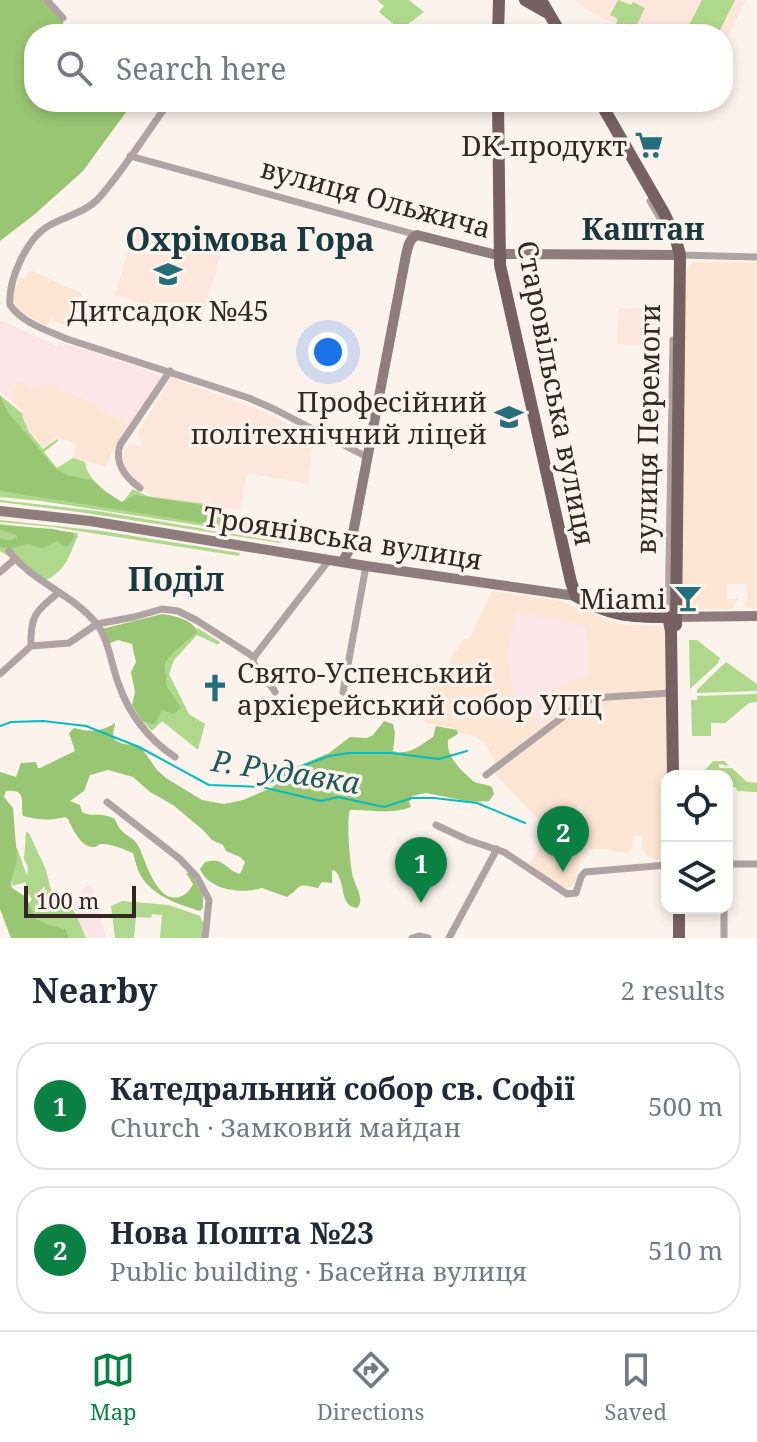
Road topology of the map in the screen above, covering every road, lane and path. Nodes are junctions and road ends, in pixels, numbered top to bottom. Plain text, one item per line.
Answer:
1 (47, 0) edge
2 (525, 0) edge
3 (502, 1) edge
4 (538, 2) edge
5 (63, 18) dead end
6 (498, 24) edge
7 (549, 24) edge
8 (555, 24) edge
9 (162, 112) edge
10 (498, 112) edge
11 (600, 112) edge
12 (606, 112) edge
13 (130, 156) junction
14 (417, 235) junction
15 (500, 253) junction
16 (677, 256) junction
17 (757, 257) edge
18 (170, 371) junction
19 (367, 457) junction
20 (140, 488) dead end
21 (0, 511) edge
22 (9, 551) dead end
23 (15, 559) junction
24 (329, 560) junction
25 (342, 562) junction
26 (366, 566) junction
27 (0, 572) edge
28 (58, 593) junction
29 (576, 596) junction
30 (757, 616) edge
31 (672, 617) junction
32 (97, 624) junction
33 (31, 646) junction
34 (254, 657) junction
35 (0, 674) edge
36 (275, 692) dead end
37 (343, 692) dead end
38 (672, 693) junction
39 (175, 757) dead end
40 (675, 770) edge
41 (675, 770) edge
42 (486, 775) dead end
43 (107, 802) dead end
44 (436, 825) dead end
45 (497, 849) junction
46 (661, 866) edge
47 (733, 866) edge
48 (757, 866) edge
49 (676, 914) edge
50 (724, 914) edge
51 (205, 938) edge
52 (412, 938) edge
53 (428, 938) edge
54 (449, 938) edge
55 (676, 938) edge
56 (724, 938) edge

1 - 5 street
2 - 4 main road
3 - 6 main road
4 - 7 street
4 - 8 main road
9 - 13 street
10 - 15 main road, Старовільська вулиця
11 - 16 street, вулиця Перемоги
12 - 16 main road, вулиця Перемоги
13 - 14 street, вулиця Ольжича
13 - 18 street
14 - 15 street, вулиця Ольжича
14 - 19 street
15 - 16 street, вулиця Ольжича
15 - 29 main road, Старовільська вулиця
16 - 17 street, вулиця Ольжича
16 - 31 main road, вулиця Перемоги
18 - 19 street
18 - 20 street
19 - 25 street
21 - 24 street, Троянівська вулиця
22 - 23 street
23 - 27 street
23 - 28 street
24 - 25 street, Троянівська вулиця
24 - 34 street
25 - 26 street, Троянівська вулиця
26 - 29 street, Троянівська вулиця
26 - 37 street
28 - 32 street
28 - 33 street
29 - 31 main road, Троянівська вулиця
30 - 31 street
31 - 38 main road, вулиця Перемоги
31 - 40 main road, вулиця Перемоги
32 - 33 street
32 - 34 street
32 - 39 street
33 - 35 street
34 - 36 street
38 - 41 main road, вулиця Перемоги
38 - 42 street
43 - 51 street
44 - 45 street
45 - 46 street
45 - 54 street
47 - 48 street
49 - 55 main road
50 - 56 street
52 - 53 street

